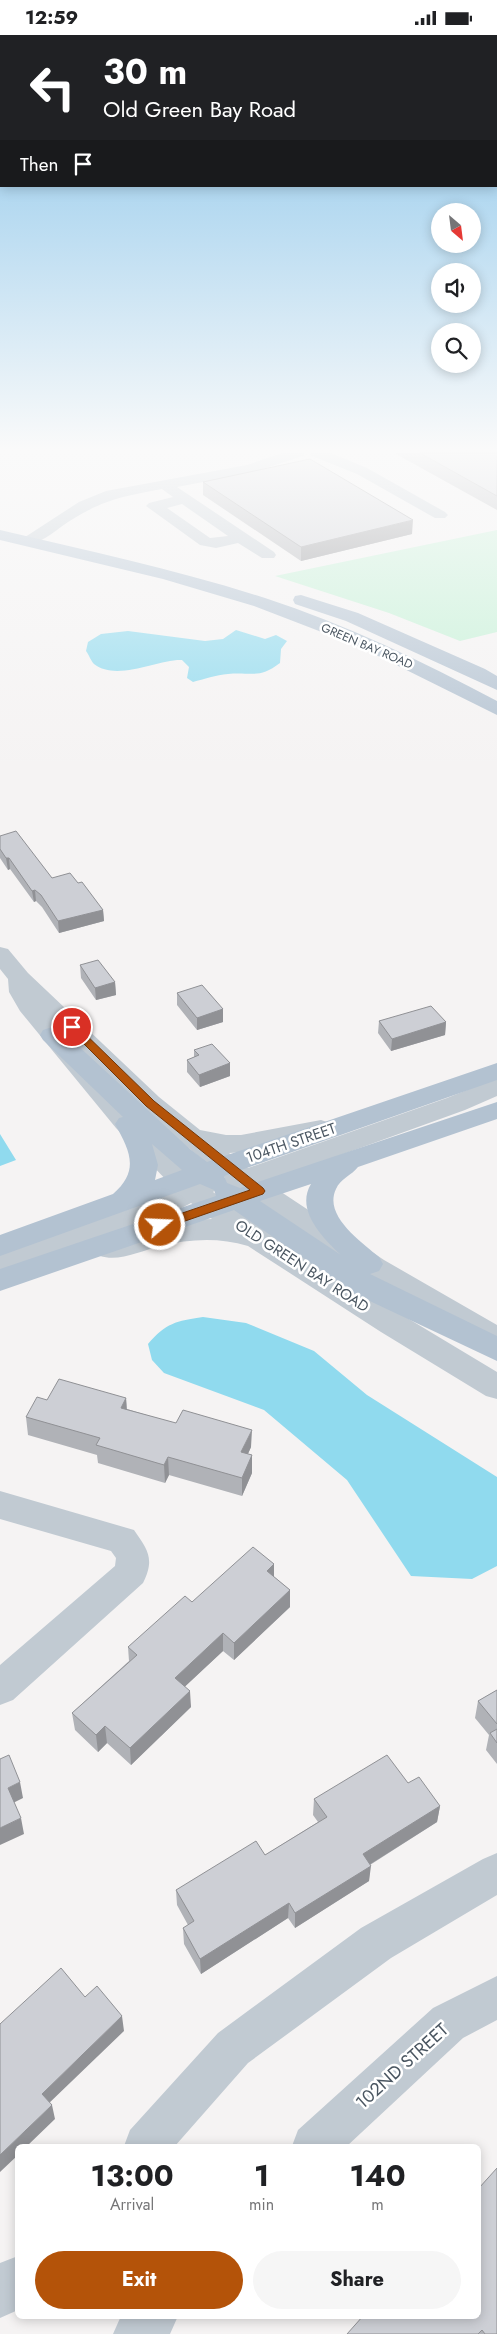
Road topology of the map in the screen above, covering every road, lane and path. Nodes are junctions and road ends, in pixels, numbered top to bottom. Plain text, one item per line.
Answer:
1 (103, 560) edge
2 (168, 560) edge
3 (497, 684) edge
4 (497, 709) edge
5 (0, 954) edge
6 (10, 981) edge
7 (52, 1035) junction
8 (497, 1071) edge
9 (497, 1086) edge
10 (497, 1110) edge
11 (128, 1124) junction
12 (338, 1126) junction
13 (187, 1134) junction
14 (353, 1159) junction
15 (220, 1186) junction
16 (124, 1201) junction
17 (262, 1240) junction
18 (0, 1246) edge
19 (369, 1264) junction
20 (0, 1265) edge
21 (36, 1267) junction
22 (0, 1280) edge
23 (497, 1339) edge
24 (497, 1349) edge
25 (497, 1387) edge
26 (0, 1505) edge
27 (0, 1688) edge
28 (497, 1873) edge
29 (497, 1997) edge
30 (148, 2144) edge
31 (316, 2144) edge
32 (15, 2282) edge
33 (0, 2294) edge
34 (151, 2319) edge
35 (137, 2334) edge

1 - 4 main road, GREEN BAY ROAD
2 - 3 main road, GREEN BAY ROAD
5 - 6 street, OLD GREEN BAY ROAD
6 - 7 street, OLD GREEN BAY ROAD
6 - 13 street, OLD GREEN BAY ROAD
7 - 11 street, OLD GREEN BAY ROAD
7 - 15 main road
8 - 12 main road, 104TH STREET
9 - 15 street
10 - 14 main road, 104TH STREET
11 - 15 street, OLD GREEN BAY ROAD
11 - 16 main road
12 - 13 street
12 - 15 main road, 104TH STREET
13 - 15 street, OLD GREEN BAY ROAD
14 - 15 main road, 104TH STREET
14 - 19 main road
15 - 16 main road, 104TH STREET
15 - 17 street, OLD GREEN BAY ROAD
15 - 19 street, OLD GREEN BAY ROAD
15 - 20 street
15 - 21 main road, 104TH STREET
15 - 24 main road
16 - 18 main road, 104TH STREET
17 - 21 street
17 - 25 street, OLD GREEN BAY ROAD
19 - 23 street, OLD GREEN BAY ROAD
21 - 22 main road, 104TH STREET
26 - 27 street
28 - 30 street
29 - 31 street, 102ND STREET
32 - 33 street
34 - 35 street

